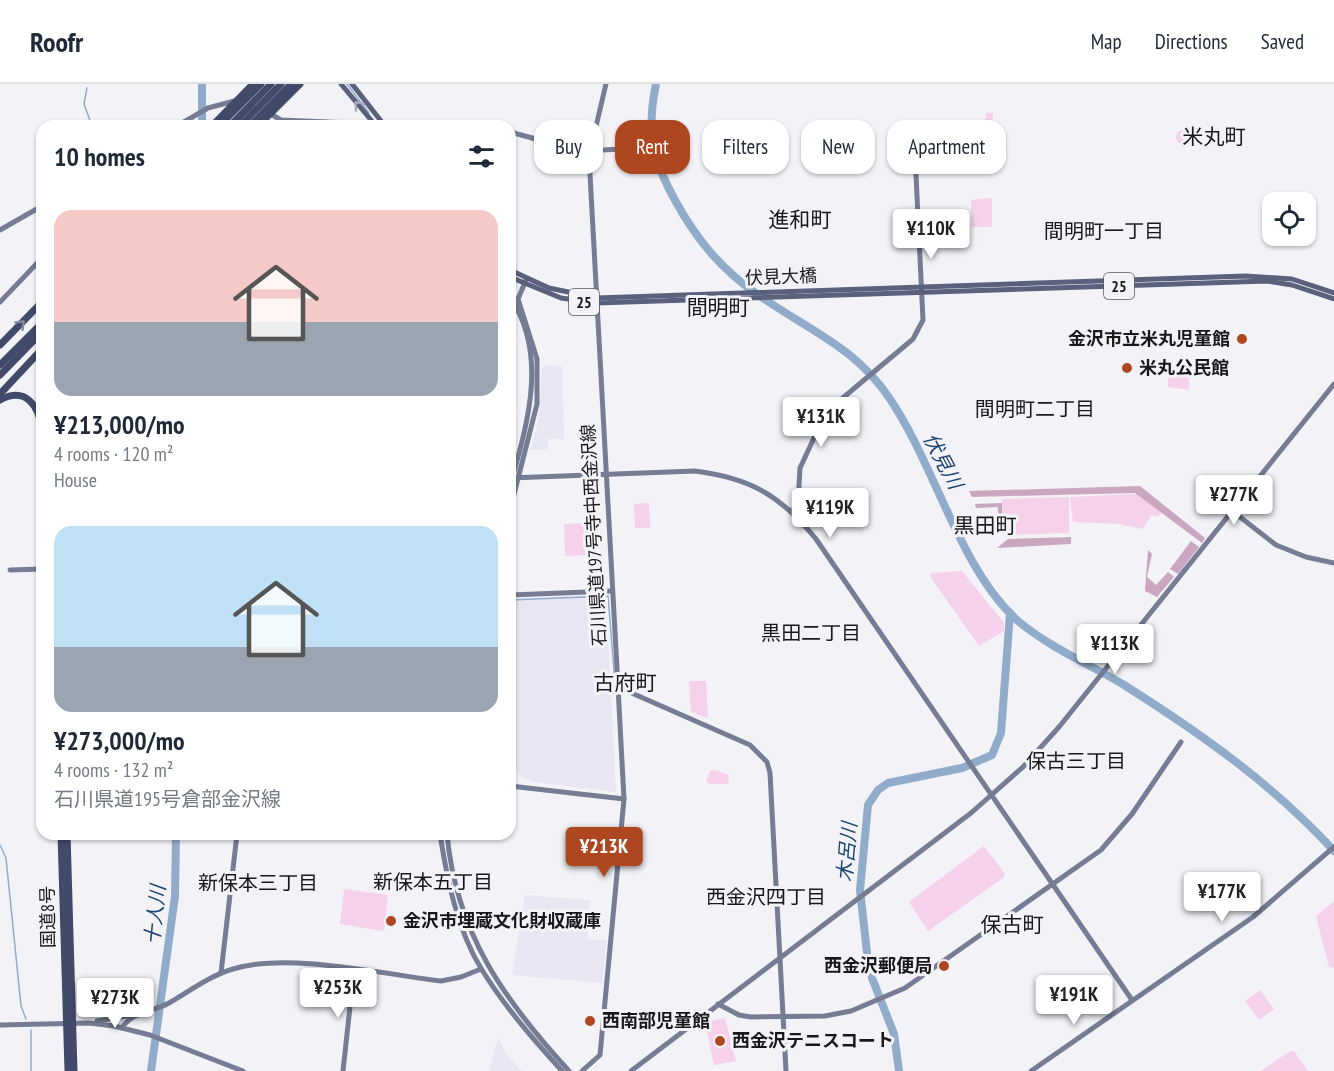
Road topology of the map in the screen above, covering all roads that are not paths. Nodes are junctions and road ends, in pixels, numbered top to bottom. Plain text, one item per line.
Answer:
1 (253, 84) edge
2 (261, 84) edge
3 (271, 84) edge
4 (281, 84) edge
5 (291, 84) edge
6 (300, 84) edge
7 (341, 84) edge
8 (352, 84) edge
9 (606, 84) edge
10 (237, 100) junction
11 (270, 114) junction
12 (187, 120) edge
13 (221, 120) edge
14 (221, 120) edge
15 (236, 120) edge
16 (246, 120) edge
17 (256, 120) edge
18 (264, 120) edge
19 (281, 120) edge
20 (371, 120) edge
21 (380, 120) edge
22 (598, 120) edge
23 (516, 134) edge
24 (534, 139) edge
25 (591, 174) edge
26 (916, 174) edge
27 (36, 209) edge
28 (0, 230) edge
29 (36, 264) edge
30 (516, 274) edge
31 (516, 279) edge
32 (525, 281) junction
33 (921, 290) junction
34 (1334, 293) edge
35 (1334, 299) edge
36 (597, 300) junction
37 (0, 302) edge
38 (36, 308) edge
39 (516, 312) edge
40 (36, 330) edge
41 (36, 337) edge
42 (0, 345) edge
43 (20, 350) junction
44 (36, 356) edge
45 (0, 365) edge
46 (0, 375) edge
47 (1334, 384) edge
48 (0, 394) edge
49 (0, 400) edge
50 (36, 407) edge
51 (516, 461) edge
52 (605, 475) junction
53 (519, 478) junction
54 (516, 489) edge
55 (1231, 510) junction
56 (792, 511) junction
57 (1334, 563) edge
58 (36, 569) edge
59 (10, 570) dead end
60 (612, 591) junction
61 (516, 596) edge
62 (618, 687) junction
63 (1181, 742) dead end
64 (516, 787) edge
65 (993, 796) junction
66 (624, 799) junction
67 (61, 840) edge
68 (67, 840) edge
69 (236, 840) edge
70 (441, 840) edge
71 (448, 840) edge
72 (1334, 847) edge
73 (1051, 883) junction
74 (779, 958) junction
75 (481, 969) junction
76 (354, 970) junction
77 (220, 973) junction
78 (1131, 1000) junction
79 (718, 1004) junction
80 (139, 1014) junction
81 (783, 1018) junction
82 (89, 1023) junction
83 (0, 1024) edge
84 (70, 1024) junction
85 (122, 1028) junction
86 (68, 1071) edge
87 (74, 1071) edge
88 (243, 1071) edge
89 (344, 1071) edge
90 (562, 1071) edge
91 (569, 1071) edge
92 (582, 1071) edge
93 (632, 1071) edge
94 (786, 1071) edge
95 (1031, 1071) edge

1 - 10 highway
2 - 14 highway, bridge
3 - 15 highway, bridge
4 - 16 highway, bridge
5 - 17 highway, bridge
6 - 11 highway
20 -> 7 main road
8 - 21 main road
9 - 22 street, 石川県道197号寺中西金沢線
10 - 11 street
10 - 12 street
10 - 13 highway
11 - 18 highway
11 - 19 street
23 - 24 street
25 - 36 street, 石川県道197号寺中西金沢線
26 - 33 street
27 - 28 street
29 - 37 street
30 - 32 main road, 25
31 - 32 main road, 25
32 - 36 main road, 25
32 - 53 street
33 - 34 main road, 25
33 - 35 main road, 25
33 - 36 main road, 伏見大橋 / 25
33 - 56 street
36 - 52 street, 石川県道197号寺中西金沢線
42 -> 38 highway
39 - 51 street
40 - 43 highway
41 - 43 highway
43 - 45 highway
43 - 46 highway
44 - 48 highway
47 - 55 street
49 - 50 highway
52 - 53 street
52 - 56 street
52 - 60 street, 石川県道197号寺中西金沢線
53 - 54 street
55 - 57 street
55 - 65 street
56 - 65 street
58 - 59 street
60 - 61 street
60 - 62 street, 石川県道197号寺中西金沢線
62 - 66 street, 石川県道197号寺中西金沢線
62 - 74 street
63 - 73 street
64 - 66 street
65 - 73 street
65 - 74 street
66 - 92 street, 石川県道197号寺中西金沢線
67 - 84 highway, 国道8号
68 - 84 highway, 国道8号
69 - 77 street
70 - 75 street
71 - 91 street
72 - 78 street
73 - 78 street
73 - 81 street
74 - 79 street
74 - 81 street
75 - 76 street
75 - 90 street
76 - 77 street
76 - 89 street
77 - 80 street
78 - 95 street
79 - 81 street
79 - 93 street
80 - 82 street
80 - 85 street
81 - 94 street
82 - 84 street
82 - 85 street
83 - 84 street
84 - 86 highway, 国道8号
84 - 87 highway, 国道8号
85 - 88 street

